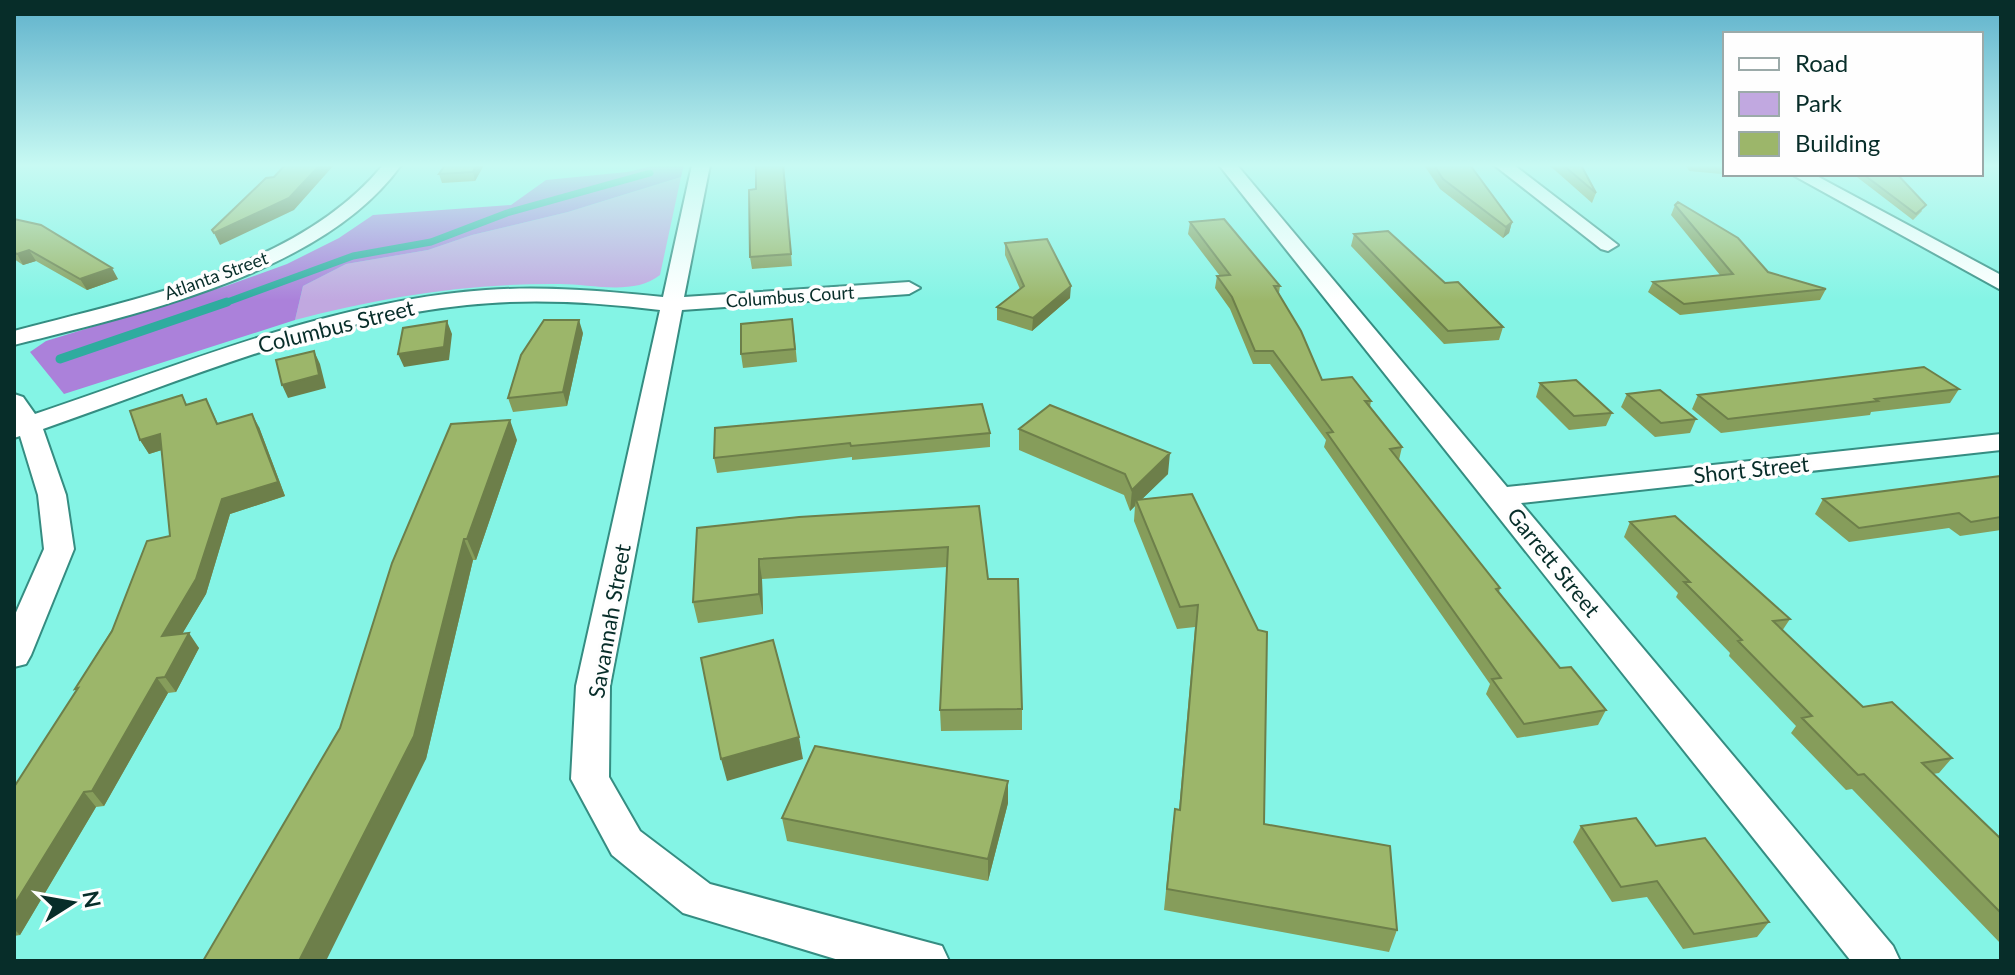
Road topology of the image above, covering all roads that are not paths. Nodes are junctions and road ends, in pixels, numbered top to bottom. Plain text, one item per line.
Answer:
1 (349, 210) edge
2 (691, 210) edge
3 (1266, 210) edge
4 (1563, 210) edge
5 (1868, 210) edge
6 (1608, 245) dead end
7 (1997, 279) edge
8 (909, 288) dead end
9 (671, 304) junction
10 (14, 338) edge
11 (19, 419) edge
12 (2001, 442) edge
13 (1501, 496) junction
14 (14, 655) edge
15 (927, 961) edge
16 (1878, 961) edge

1 - 10 street, Atlanta Street
2 - 9 street, Savannah Street
3 - 13 street, Garrett Street
4 - 6 street
5 - 7 street
8 - 9 street, Columbus Court
9 - 11 street, Columbus Street
9 - 15 street, Savannah Street
11 - 14 street
12 - 13 street, Short Street
13 - 16 street, Garrett Street

